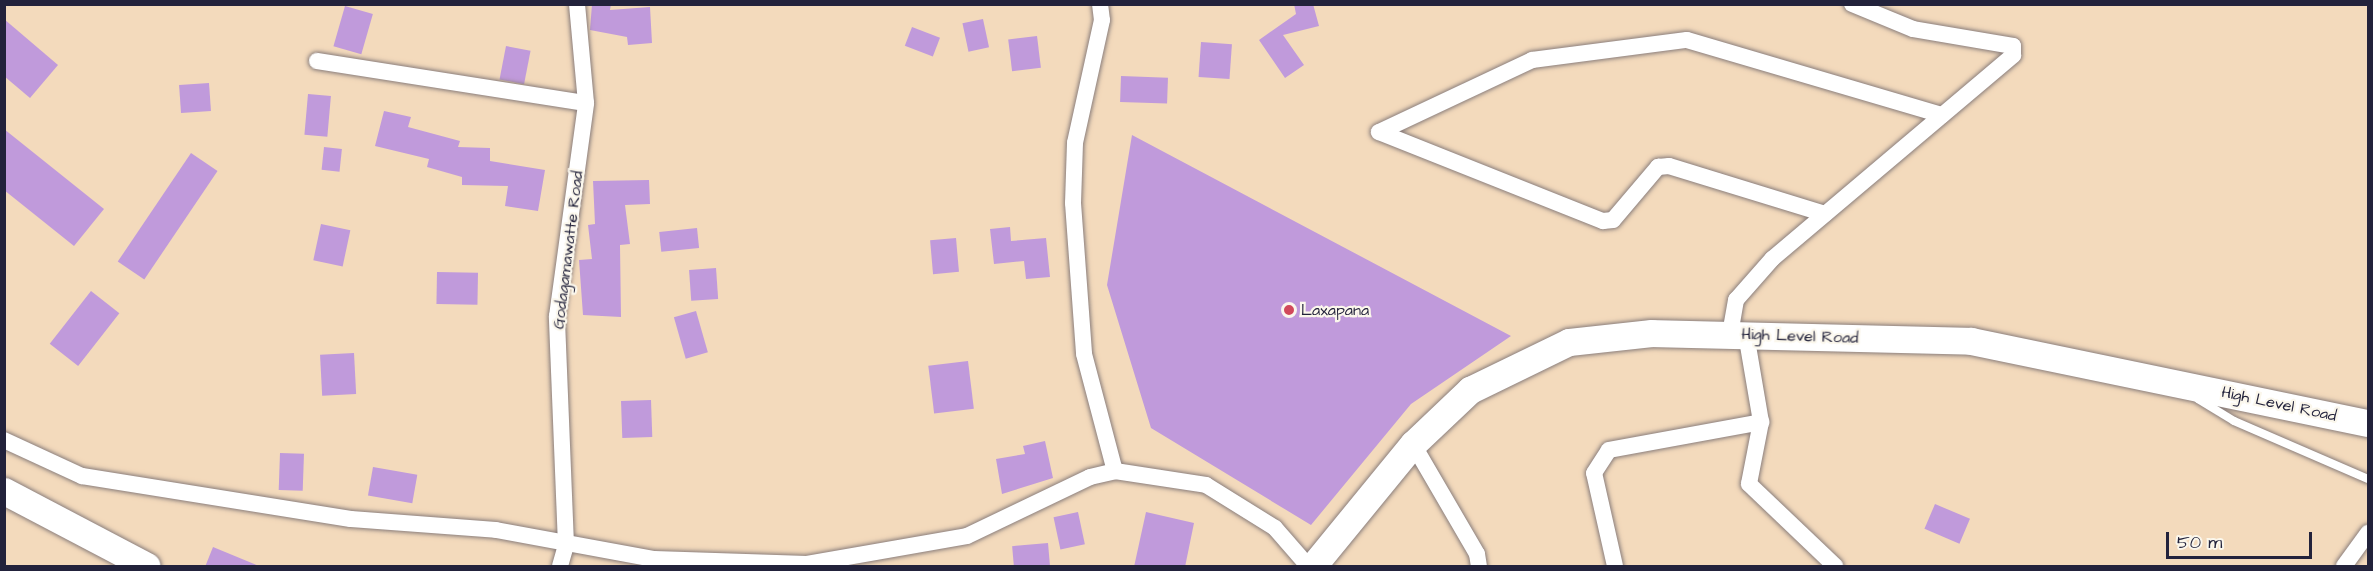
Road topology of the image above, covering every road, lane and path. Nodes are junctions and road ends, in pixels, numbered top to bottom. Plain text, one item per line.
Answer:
1 (577, 4) edge
2 (1100, 4) edge
3 (1852, 4) edge
4 (317, 61) dead end
5 (586, 103) junction
6 (1942, 115) junction
7 (1825, 214) junction
8 (1738, 334) junction
9 (2170, 381) junction
10 (1761, 422) junction
11 (2368, 423) edge
12 (4, 440) edge
13 (1413, 444) junction
14 (1115, 471) junction
15 (2368, 479) edge
16 (4, 491) edge
17 (2368, 533) edge
18 (566, 545) junction
19 (147, 567) edge
20 (560, 567) edge
21 (1308, 567) edge
22 (1313, 567) edge
23 (1479, 567) edge
24 (1615, 567) edge
25 (1835, 567) edge
26 (2344, 567) edge

1 - 5 street, Godagamawatte Road
2 - 14 street
3 - 6 street
4 - 5 street
5 - 18 street, Godagamawatte Road
6 - 7 street
6 - 7 street
7 - 8 street
8 - 9 highway, High Level Road
8 - 10 street
8 - 13 highway, High Level Road
9 - 11 highway, High Level Road
9 - 15 lane
10 - 24 street
10 - 25 street
12 - 18 street
13 - 22 highway, High Level Road
13 - 23 street
14 - 18 street
14 - 21 street
16 - 19 highway
17 - 26 street
18 - 20 street, Godagamawatte Road

